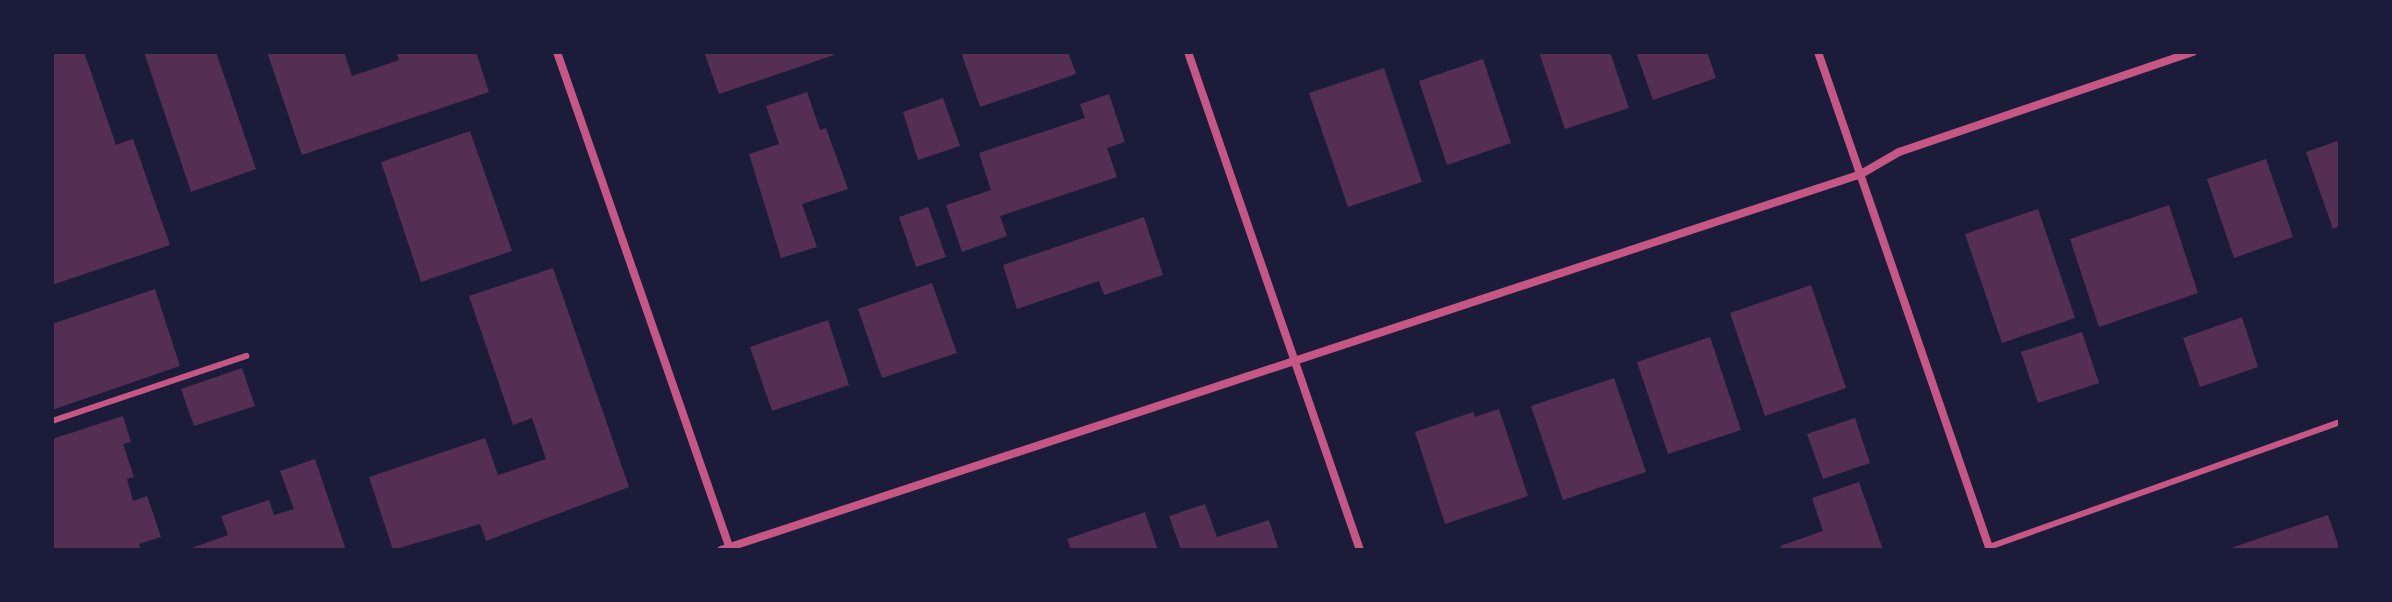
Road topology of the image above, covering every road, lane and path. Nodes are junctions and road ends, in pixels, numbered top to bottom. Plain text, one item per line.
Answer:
1 (557, 52) edge
2 (1188, 52) edge
3 (1818, 52) edge
4 (2193, 52) edge
5 (1861, 174) junction
6 (246, 356) dead end
7 (1297, 362) junction
8 (52, 421) edge
9 (2340, 422) edge
10 (1990, 548) edge
11 (727, 549) edge
12 (1360, 550) edge

1 - 11 street
2 - 7 street
3 - 5 street
4 - 5 street
5 - 7 street
5 - 10 street
6 - 8 lane
7 - 11 street
7 - 12 street
9 - 10 lane

